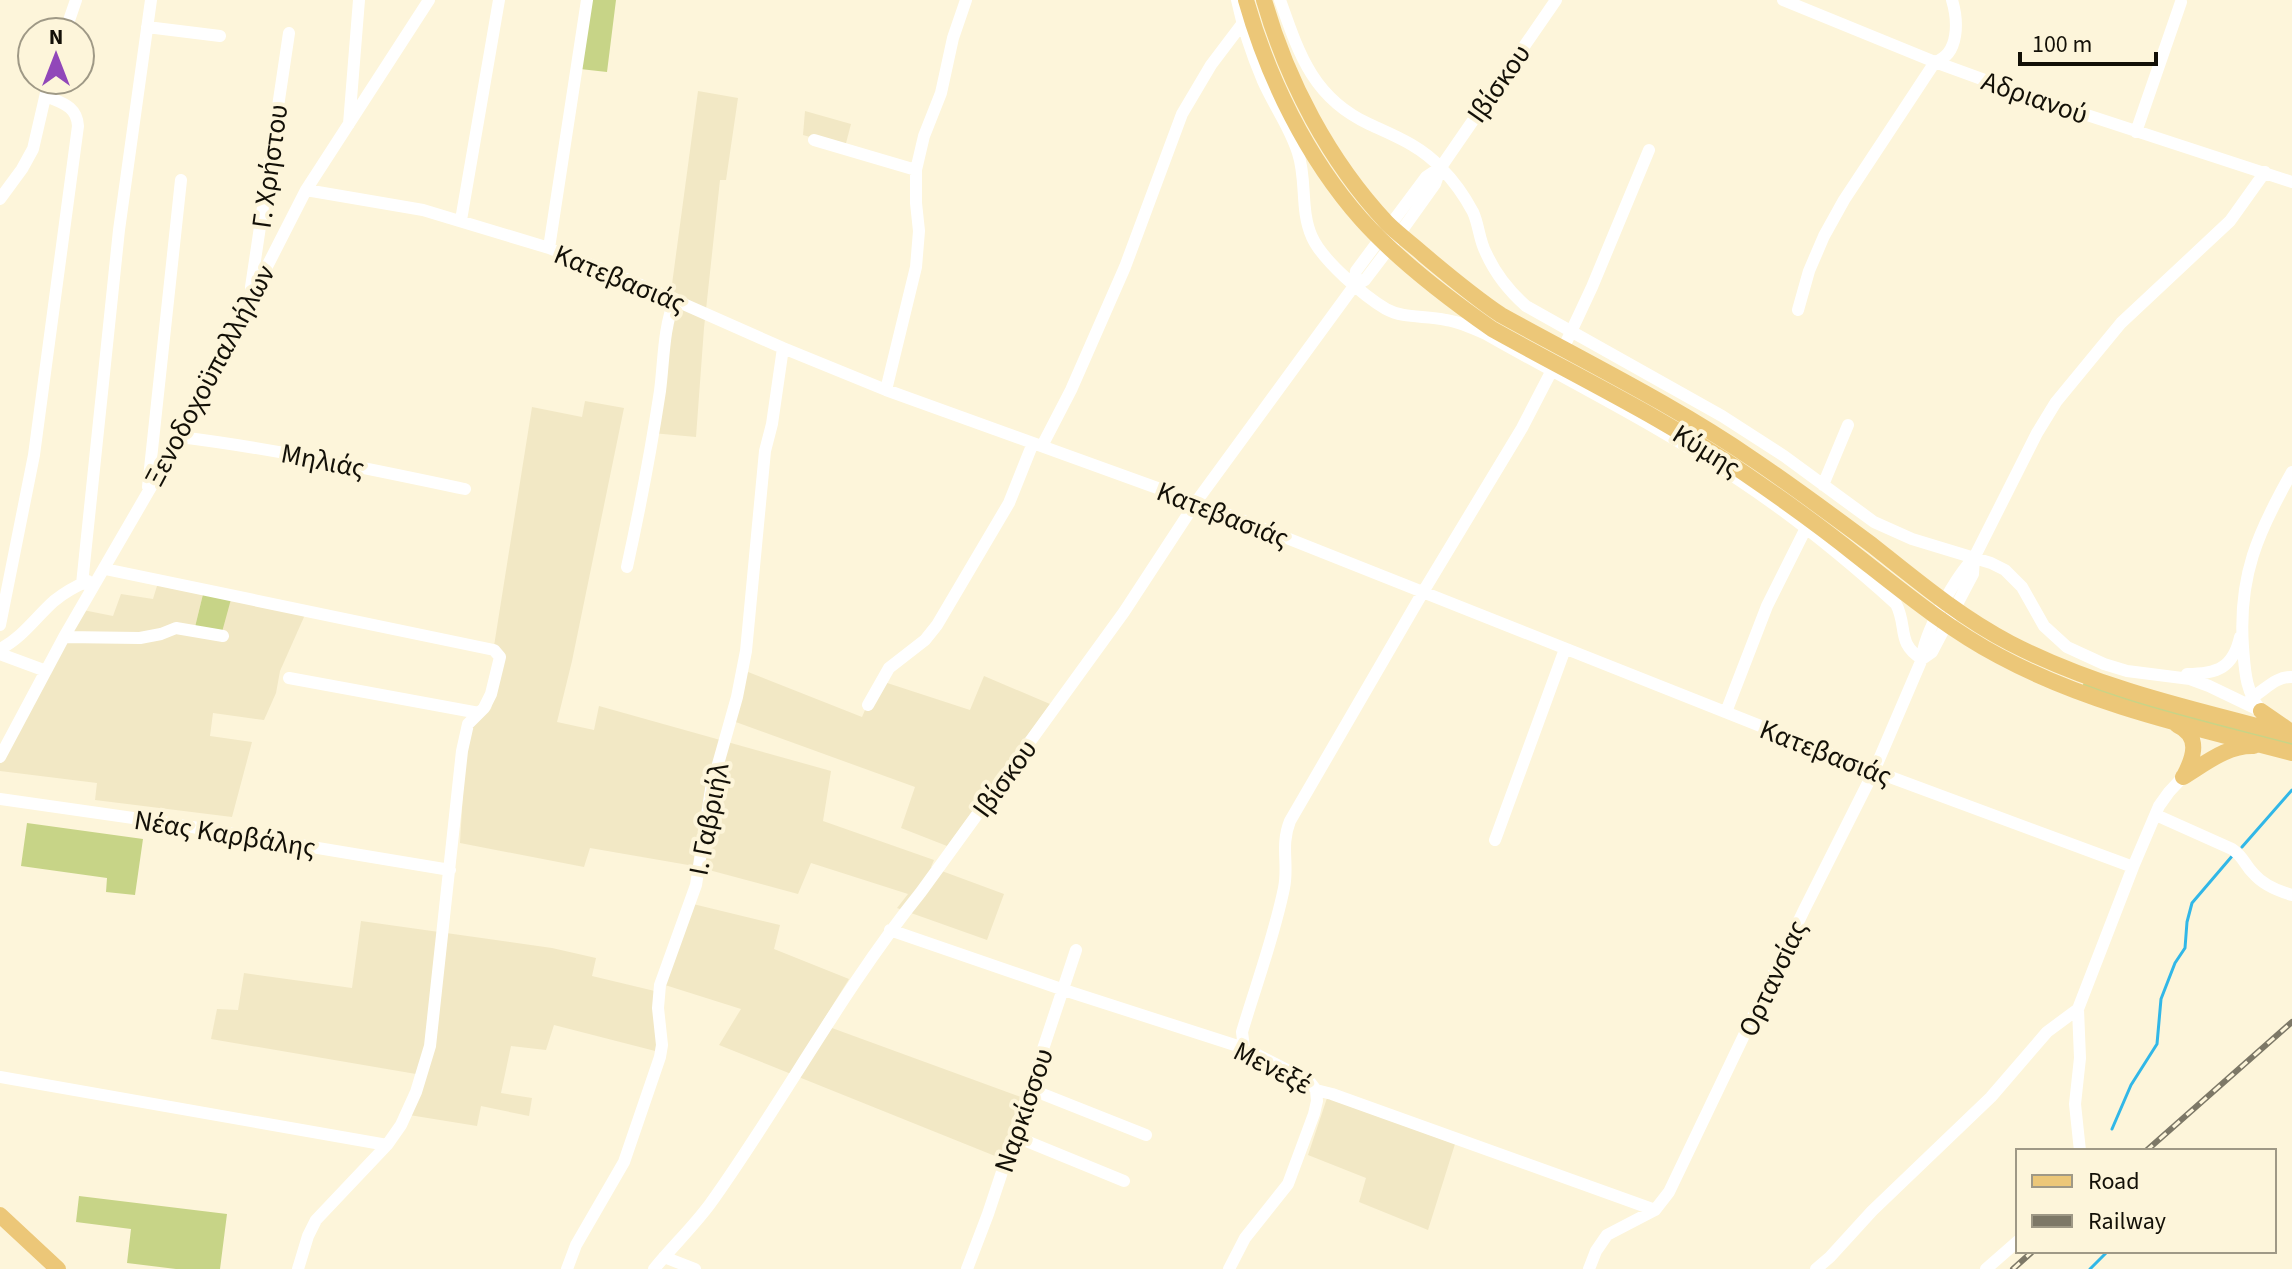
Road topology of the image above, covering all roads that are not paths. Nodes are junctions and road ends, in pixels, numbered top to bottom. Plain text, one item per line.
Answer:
1 (151, 0) edge
2 (359, 0) edge
3 (429, 0) edge
4 (499, 0) edge
5 (587, 0) edge
6 (966, 0) edge
7 (1237, 0) edge
8 (1246, 0) edge
9 (1264, 0) edge
10 (1280, 0) edge
11 (1556, 0) edge
12 (1783, 0) edge
13 (1952, 0) edge
14 (2181, 2) dead end
15 (1242, 24) junction
16 (147, 27) junction
17 (289, 33) dead end
18 (220, 36) dead end
19 (1935, 62) junction
20 (46, 96) joint
21 (349, 126) junction
22 (2136, 132) junction
23 (814, 140) dead end
24 (1649, 150) dead end
25 (1441, 167) junction
26 (916, 170) junction
27 (2265, 172) junction
28 (181, 180) dead end
29 (2292, 182) edge
30 (306, 190) junction
31 (0, 199) edge
32 (461, 220) junction
33 (1390, 236) junction
34 (549, 248) junction
35 (1354, 286) junction
36 (675, 299) junction
37 (249, 300) junction
38 (1798, 310) dead end
39 (1571, 333) junction
40 (783, 348) junction
41 (1563, 349) junction
42 (1551, 372) junction
43 (886, 390) junction
44 (1848, 425) dead end
45 (180, 437) junction
46 (1037, 445) junction
47 (2292, 472) edge
48 (1823, 485) junction
49 (465, 489) dead end
50 (148, 493) junction
51 (1196, 502) junction
52 (1806, 528) junction
53 (1974, 558) junction
54 (627, 567) dead end
55 (102, 572) junction
56 (82, 584) junction
57 (1423, 592) junction
58 (1946, 613) junction
59 (0, 625) edge
60 (2241, 630) junction
61 (223, 636) dead end
62 (64, 637) junction
63 (1565, 649) junction
64 (0, 651) edge
65 (1922, 659) junction
66 (46, 671) junction
67 (2165, 675) junction
68 (2292, 677) edge
69 (289, 678) dead end
70 (2256, 704) junction
71 (868, 705) dead end
72 (1726, 712) junction
73 (479, 713) junction
74 (2161, 718) junction
75 (2292, 733) edge
76 (2267, 746) junction
77 (2292, 753) edge
78 (0, 757) edge
79 (1874, 771) junction
80 (2183, 777) junction
81 (0, 799) edge
82 (2156, 815) junction
83 (1495, 840) dead end
84 (2133, 867) junction
85 (450, 870) junction
86 (2292, 895) edge
87 (890, 930) junction
88 (1076, 950) dead end
89 (1064, 990) junction
90 (2078, 1009) junction
91 (1244, 1048) junction
92 (0, 1077) edge
93 (1030, 1089) junction
94 (1316, 1090) junction
95 (1146, 1135) dead end
96 (1014, 1136) junction
97 (387, 1145) junction
98 (2080, 1149) edge
99 (1124, 1181) dead end
100 (1655, 1210) junction
101 (0, 1215) edge
102 (2016, 1243) edge
103 (664, 1257) junction
104 (58, 1269) edge
105 (298, 1269) edge
106 (567, 1269) edge
107 (654, 1269) edge
108 (695, 1269) edge
109 (967, 1269) edge
110 (1229, 1269) edge
111 (1589, 1269) edge
112 (1816, 1269) edge
113 (1986, 1269) edge

1 - 16 street
2 - 21 street
3 - 21 street, Ξενοδοχοϋπαλλήλων
4 - 32 street
5 - 34 street
6 - 26 street
7 - 15 street
8 - 33 main road, Κύμης
9 - 33 main road, Κύμης
10 - 25 street
11 - 25 street, Ιβίσκου
12 - 19 street, Αδριανού
13 - 19 street
14 - 22 street
15 - 35 street
15 - 46 street
16 - 18 street
16 - 56 street
17 - 37 street, Γ. Χρήστου
19 - 22 street, Αδριανού
19 - 38 street
20 - 31 street
20 - 59 street
21 - 30 street, Ξενοδοχοϋπαλλήλων
22 - 27 street, Αδριανού
23 - 26 street
24 - 39 street
25 - 33 street, Ιβίσκου
25 - 39 street
26 - 43 street
27 - 29 street, Αδριανού
27 - 53 street, Ορτανσίας
28 - 50 street
30 - 32 street, Κατεβασιάς
30 - 37 street, Ξενοδοχοϋπαλλήλων
32 - 34 street, Κατεβασιάς
33 - 35 street, Ιβίσκου
33 - 41 main road, Κύμης
33 - 58 main road, Κύμης
34 - 36 street, Κατεβασιάς
35 - 42 street
35 - 51 street, Ιβίσκου
36 - 40 street, Κατεβασιάς
36 - 54 street
37 - 45 street, Ξενοδοχοϋπαλλήλων
39 - 41 street
39 - 48 street
40 - 43 street, Κατεβασιάς
40 - 106 street, Ι. Γαβριήλ
41 - 58 main road, Κύμης
42 - 52 street
42 - 57 street
43 - 46 street, Κατεβασιάς
44 - 48 street
45 - 49 street, Μηλιάς
45 - 50 street, Ξενοδοχοϋπαλλήλων
46 - 51 street, Κατεβασιάς
46 - 71 street
47 - 60 street
48 - 53 street
50 - 55 street, Ξενοδοχοϋπαλλήλων
51 - 57 street, Κατεβασιάς
51 - 87 street, Ιβίσκου
52 - 65 street
52 - 72 street
53 - 58 street, Ορτανσίας
53 - 67 street
55 - 56 street
55 - 62 street, Ξενοδοχοϋπαλλήλων
55 - 73 street
56 - 64 street
57 - 63 street, Κατεβασιάς
57 - 91 street
58 - 65 street, Ορτανσίας
58 - 74 main road, Κύμης
58 - 75 main road, Κύμης
60 - 67 street
60 - 70 street
61 - 62 street
62 - 66 street, Ξενοδοχοϋπαλλήλων
63 - 72 street, Κατεβασιάς
63 - 83 street
64 - 66 street
65 - 79 street, Ορτανσίας
66 - 78 street, Ξενοδοχοϋπαλλήλων
67 - 70 street
68 - 70 street
69 - 73 street
70 - 75 main road
72 - 79 street, Κατεβασιάς
73 - 85 street
74 - 76 main road, Κύμης
74 - 80 main road
76 - 77 main road, Κύμης
76 - 80 main road
79 - 84 street, Κατεβασιάς
79 - 100 street, Ορτανσίας
80 - 82 street
81 - 85 street, Νέας Καρβάλης
82 - 84 street
82 - 86 street
84 - 90 street
85 - 97 street
87 - 89 street, Μενεξέ
87 - 103 street, Ιβίσκου
88 - 89 street, Ναρκίσσου
89 - 91 street, Μενεξέ
89 - 93 street, Ναρκίσσου
90 - 98 street
90 - 112 street
91 - 94 street, Μενεξέ
92 - 97 street
93 - 95 street
93 - 96 street, Ναρκίσσου
94 - 100 street, Μενεξέ
94 - 110 street
96 - 99 street
96 - 109 street, Ναρκίσσου
97 - 105 street
100 - 111 street, Ορτανσίας
101 - 104 main road
102 - 113 street
103 - 107 street, Ιβίσκου
103 - 108 street

